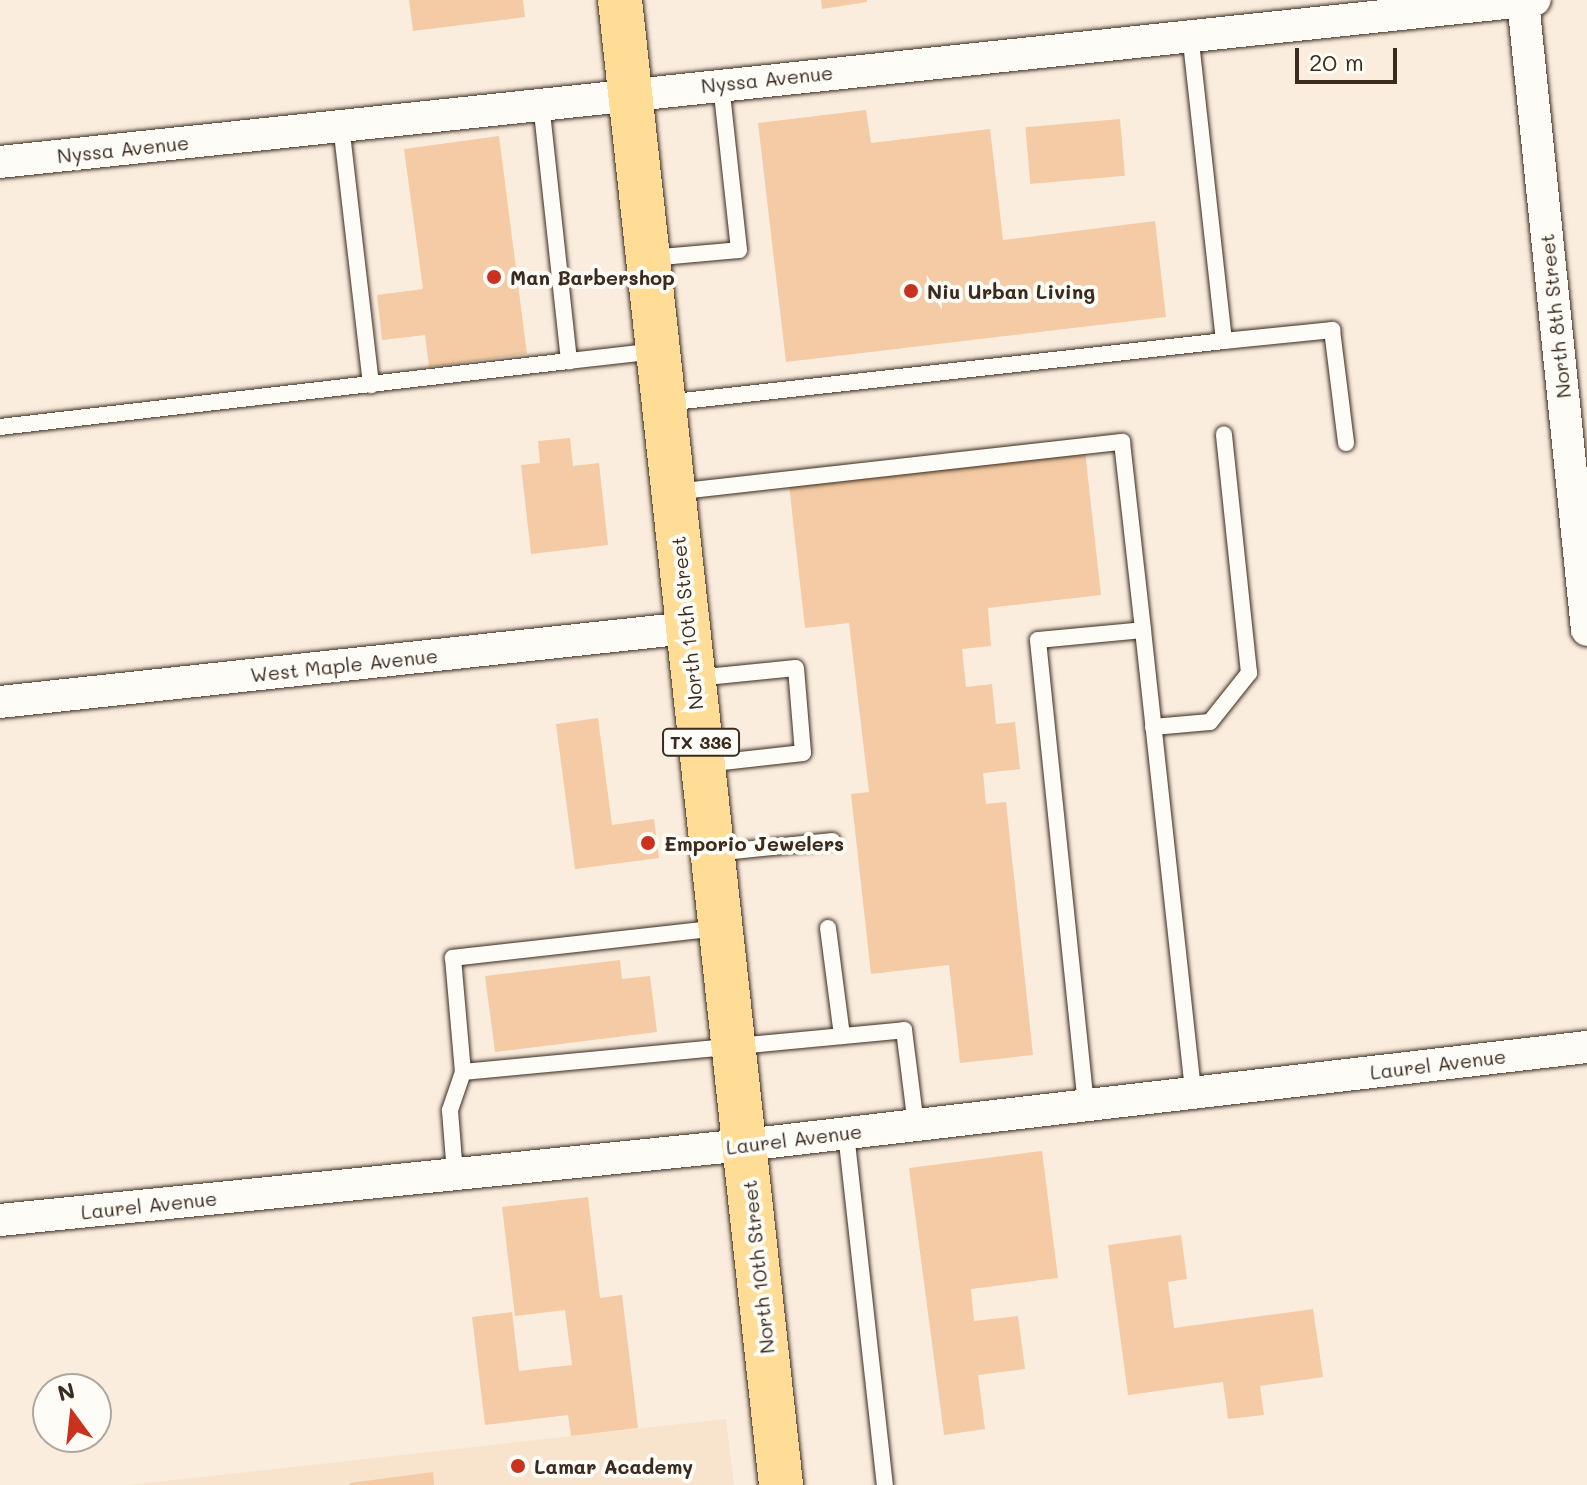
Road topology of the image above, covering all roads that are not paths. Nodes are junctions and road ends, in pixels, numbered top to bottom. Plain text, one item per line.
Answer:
1 (620, 0) edge
2 (1528, 1) edge
3 (1190, 35) junction
4 (721, 84) junction
5 (630, 93) junction
6 (541, 103) junction
7 (341, 125) junction
8 (0, 162) edge
9 (649, 259) junction
10 (1224, 341) junction
11 (659, 351) junction
12 (569, 361) junction
13 (371, 385) junction
14 (665, 403) junction
15 (0, 427) edge
16 (1224, 434) dead end
17 (1346, 443) dead end
18 (673, 492) junction
19 (688, 628) junction
20 (1143, 630) junction
21 (1587, 630) edge
22 (694, 678) junction
23 (0, 702) edge
24 (1153, 727) junction
25 (703, 764) junction
26 (832, 841) dead end
27 (713, 853) junction
28 (721, 928) junction
29 (828, 928) dead end
30 (842, 1036) junction
31 (734, 1047) junction
32 (1587, 1047) edge
33 (463, 1072) junction
34 (1193, 1093) junction
35 (1086, 1105) junction
36 (916, 1125) junction
37 (846, 1133) junction
38 (745, 1145) junction
39 (455, 1174) junction
40 (0, 1220) edge
41 (781, 1485) edge
42 (885, 1485) edge

1 - 5 main road, North 10th Street / TX 336
2 - 3 street, Nyssa Avenue
2 - 21 street, North 8th Street
3 - 4 street, Nyssa Avenue
3 - 10 lane
4 - 5 street, Nyssa Avenue
4 - 9 lane
5 - 6 street, Nyssa Avenue
5 - 9 main road, North 10th Street / TX 336
6 - 7 street, Nyssa Avenue
6 - 12 lane
7 - 8 street, Nyssa Avenue
7 - 13 lane
9 - 11 main road, North 10th Street / TX 336
10 - 14 lane
10 - 17 lane
11 - 12 lane
11 - 14 main road, North 10th Street / TX 336
12 - 13 lane
13 - 15 lane
14 - 18 main road, North 10th Street / TX 336
16 - 24 lane
18 - 19 main road, North 10th Street / TX 336
18 - 20 lane
19 - 22 main road, North 10th Street / TX 336
19 - 23 street, West Maple Avenue
20 - 24 lane
20 - 35 lane
22 - 25 main road, North 10th Street / TX 336
22 - 25 lane
24 - 34 lane
25 - 27 main road, North 10th Street / TX 336
26 - 27 lane
27 - 28 main road, North 10th Street / TX 336
28 - 31 main road, North 10th Street / TX 336
28 - 33 lane
29 - 30 lane
30 - 31 lane
30 - 36 lane
31 - 33 lane
31 - 38 main road, North 10th Street / TX 336
32 - 34 street, Laurel Avenue
33 - 39 lane
34 - 35 street, Laurel Avenue
35 - 36 street, Laurel Avenue
36 - 37 street, Laurel Avenue
37 - 38 street, Laurel Avenue
37 - 42 lane
38 - 39 street, Laurel Avenue
38 - 41 main road, North 10th Street / TX 336
39 - 40 street, Laurel Avenue

